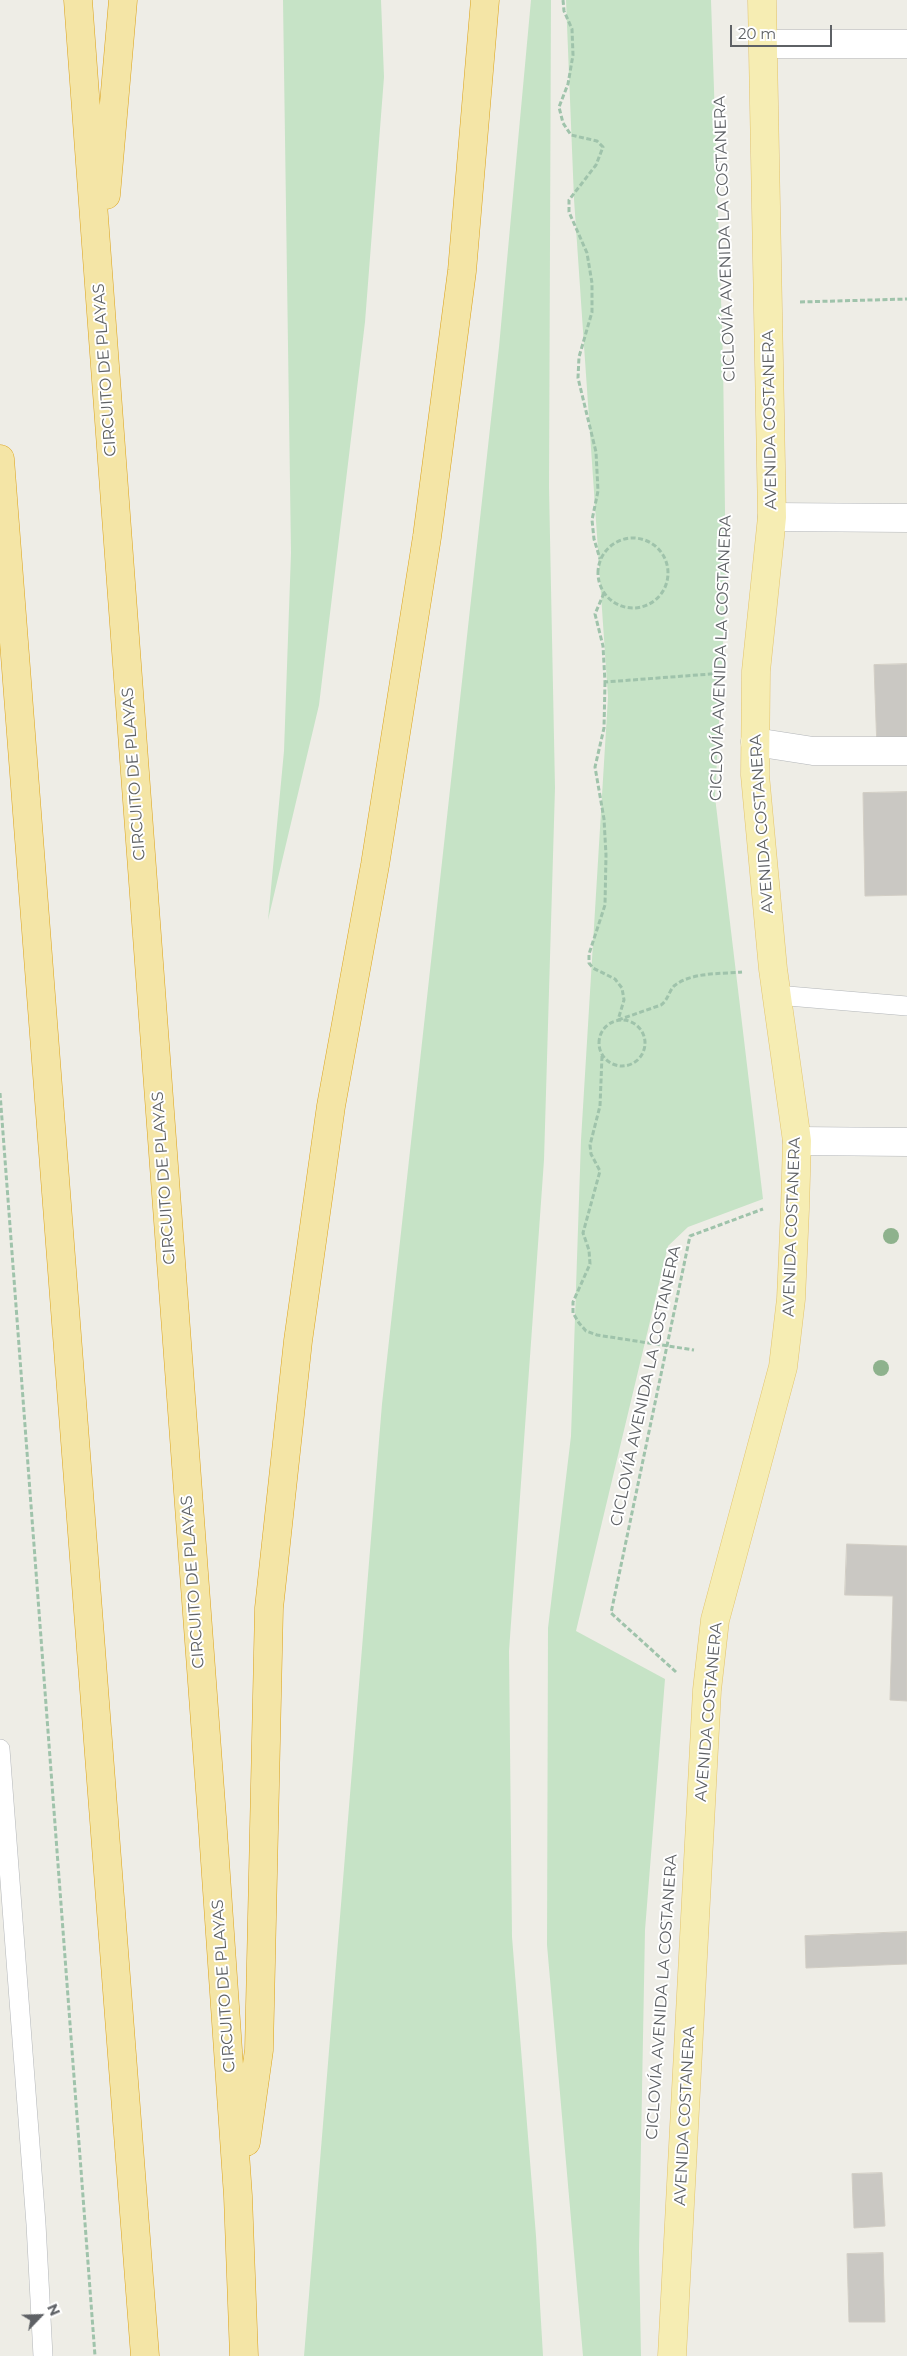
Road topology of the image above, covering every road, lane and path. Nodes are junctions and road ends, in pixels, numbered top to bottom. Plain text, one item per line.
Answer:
1 (78, 0) edge
2 (122, 0) edge
3 (485, 0) edge
4 (563, 0) edge
5 (762, 0) edge
6 (764, 44) junction
7 (907, 44) edge
8 (98, 278) junction
9 (907, 299) edge
10 (769, 303) junction
11 (0, 459) edge
12 (772, 517) junction
13 (907, 518) edge
14 (600, 559) junction
15 (604, 592) junction
16 (756, 671) junction
17 (605, 682) junction
18 (755, 742) junction
19 (907, 751) edge
20 (775, 982) junction
21 (907, 1006) edge
22 (618, 1020) junction
23 (602, 1056) junction
24 (0, 1093) edge
25 (797, 1141) junction
26 (907, 1142) edge
27 (764, 1208) dead end
28 (667, 1345) junction
29 (694, 1350) dead end
30 (679, 1675) dead end
31 (0, 1749) edge
32 (238, 2196) junction
33 (43, 2356) edge
34 (95, 2356) edge
35 (145, 2356) edge
36 (244, 2356) edge
37 (672, 2356) edge

1 - 8 highway, CIRCUITO DE PLAYAS
2 - 8 highway
3 - 32 highway
4 - 14 path
5 - 6 main road, AVENIDA COSTANERA
6 - 7 street
6 - 10 main road, AVENIDA COSTANERA
8 - 32 highway, CIRCUITO DE PLAYAS
9 - 10 path
10 - 12 main road, AVENIDA COSTANERA
11 - 35 highway
12 - 13 street
12 - 16 main road, AVENIDA COSTANERA
14 - 15 path
14 - 15 path
15 - 17 path
16 - 17 path
16 - 18 main road, AVENIDA COSTANERA
17 - 22 path
18 - 19 street
18 - 20 main road, AVENIDA COSTANERA
20 - 21 lane
20 - 22 path
20 - 25 main road, AVENIDA COSTANERA
22 - 23 path
22 - 23 path
23 - 28 path
24 - 34 path
25 - 26 street
25 - 37 main road, AVENIDA COSTANERA
27 - 28 path, CICLOVÍA AVENIDA LA COSTANERA
28 - 29 path
28 - 30 path, CICLOVÍA AVENIDA LA COSTANERA
31 - 33 lane
32 - 36 highway, CIRCUITO DE PLAYAS

